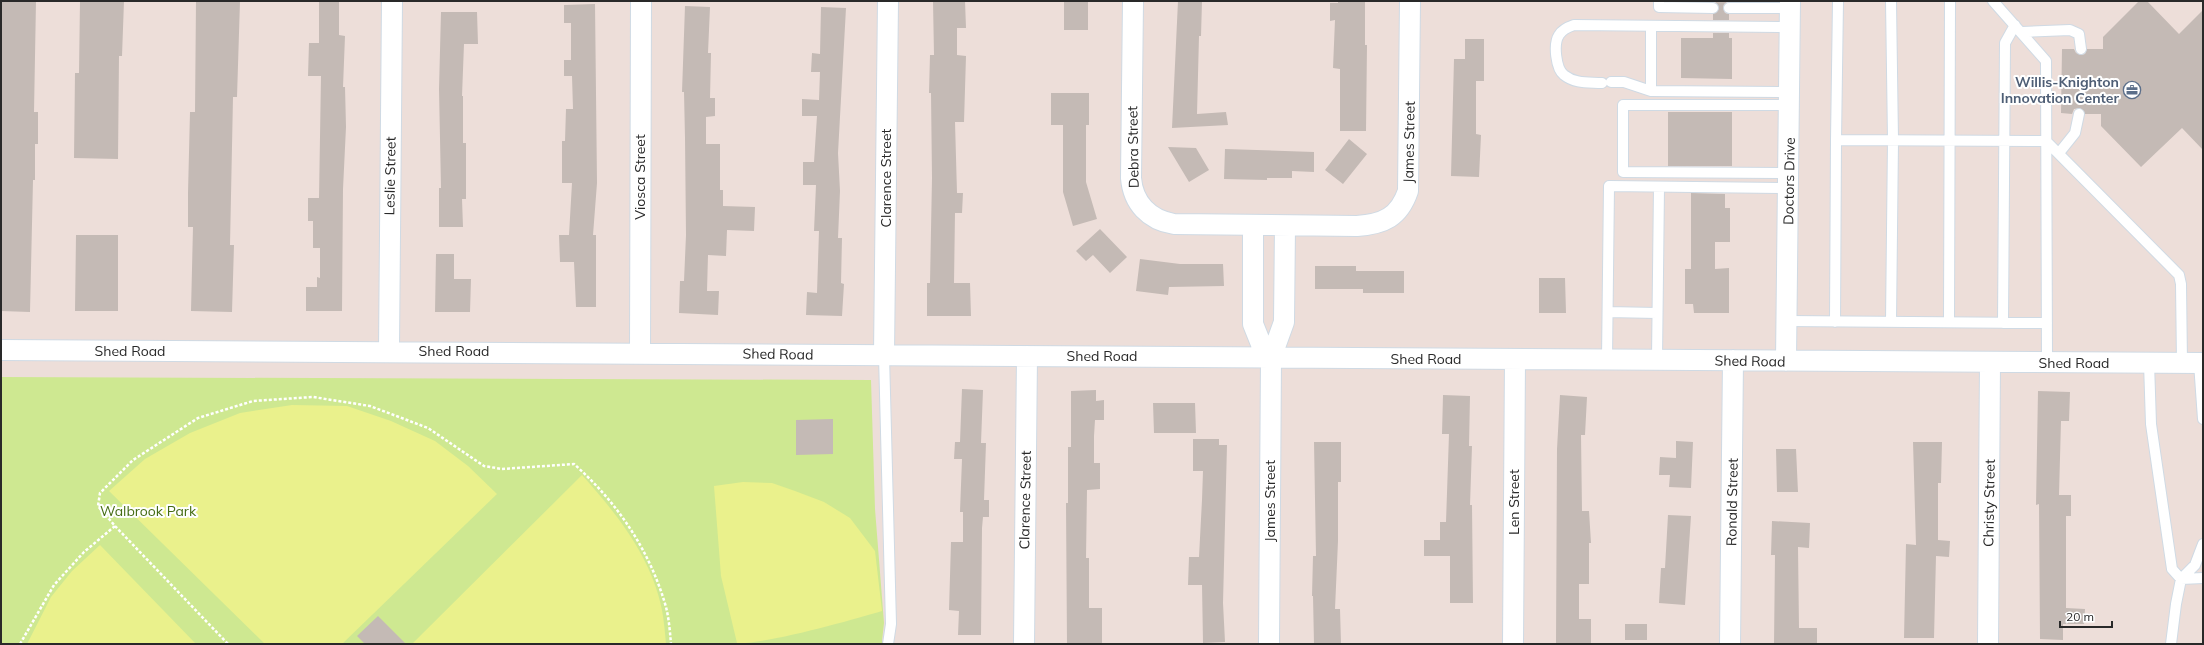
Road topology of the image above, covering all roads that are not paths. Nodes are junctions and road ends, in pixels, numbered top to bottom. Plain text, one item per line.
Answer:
1 (392, 1) edge
2 (641, 1) edge
3 (888, 1) edge
4 (1132, 1) edge
5 (1410, 1) edge
6 (1838, 1) edge
7 (1892, 1) edge
8 (1950, 1) edge
9 (1993, 1) edge
10 (1659, 4) edge
11 (1714, 8) dead end
12 (1729, 8) dead end
13 (1790, 12) edge
14 (1655, 26) junction
15 (2018, 28) junction
16 (2081, 49) dead end
17 (1650, 91) junction
18 (1790, 98) junction
19 (2079, 114) dead end
20 (1836, 140) junction
21 (1893, 140) junction
22 (1949, 141) junction
23 (2003, 141) junction
24 (2046, 141) junction
25 (2059, 153) junction
26 (1789, 181) junction
27 (1659, 187) junction
28 (1269, 225) junction
29 (1608, 312) junction
30 (1657, 313) junction
31 (1787, 321) junction
32 (1835, 322) junction
33 (1891, 322) junction
34 (1949, 322) junction
35 (2003, 323) junction
36 (2047, 323) junction
37 (1, 350) edge
38 (389, 351) junction
39 (640, 353) junction
40 (884, 355) junction
41 (1027, 356) junction
42 (1271, 358) junction
43 (1516, 360) junction
44 (1607, 360) junction
45 (1657, 360) junction
46 (1733, 360) junction
47 (1786, 361) junction
48 (1990, 362) junction
49 (2047, 362) junction
50 (2149, 363) junction
51 (2194, 363) edge
52 (2203, 419) edge
53 (2203, 544) edge
54 (2203, 578) edge
55 (2181, 579) junction
56 (888, 644) edge
57 (1024, 644) edge
58 (1269, 644) edge
59 (1513, 644) edge
60 (1730, 644) edge
61 (1988, 644) edge
62 (2171, 644) edge

1 - 38 street, Leslie Street
2 - 39 street, Viosca Street
3 - 40 street, Clarence Street
4 - 28 street, Debra Street
5 - 28 street, James Street
6 - 20 lane
7 - 21 lane
8 - 22 lane
9 - 15 lane
10 - 11 lane
10 - 14 lane
12 - 13 lane
13 - 14 lane
13 - 18 street, Doctors Drive
14 - 17 lane
14 - 17 lane
15 - 16 lane
15 - 23 lane
15 - 24 lane
17 - 18 lane
18 - 26 street, Doctors Drive
18 - 26 lane
19 - 25 lane
20 - 21 lane
20 - 32 lane
21 - 22 lane
21 - 33 lane
22 - 23 lane
22 - 34 lane
23 - 24 lane
23 - 35 lane
24 - 25 lane
24 - 36 lane
25 - 51 lane
26 - 27 lane
26 - 31 street, Doctors Drive
27 - 29 lane
27 - 30 lane
28 - 42 street, James Street
28 - 42 street
29 - 30 lane
29 - 44 lane
30 - 45 lane
31 - 32 lane
31 - 47 street, Doctors Drive
32 - 33 lane
33 - 34 lane
34 - 35 lane
35 - 36 lane
36 - 49 lane
37 - 38 street, Shed Road
38 - 39 street, Shed Road
39 - 40 street, Shed Road
40 - 41 street, Shed Road
40 - 56 lane
41 - 42 street, Shed Road
41 - 57 street, Clarence Street
42 - 43 street, Shed Road
42 - 58 street, James Street
43 - 44 street, Shed Road
43 - 59 street, Len Street
44 - 45 street, Shed Road
45 - 46 street, Shed Road
46 - 47 street, Shed Road
46 - 60 street, Ronald Street
47 - 48 street, Shed Road
48 - 49 street, Shed Road
48 - 61 street, Christy Street
49 - 50 street, Shed Road
50 - 51 street, Shed Road
50 - 55 lane
51 - 52 lane
53 - 55 lane
54 - 55 lane
55 - 62 lane

